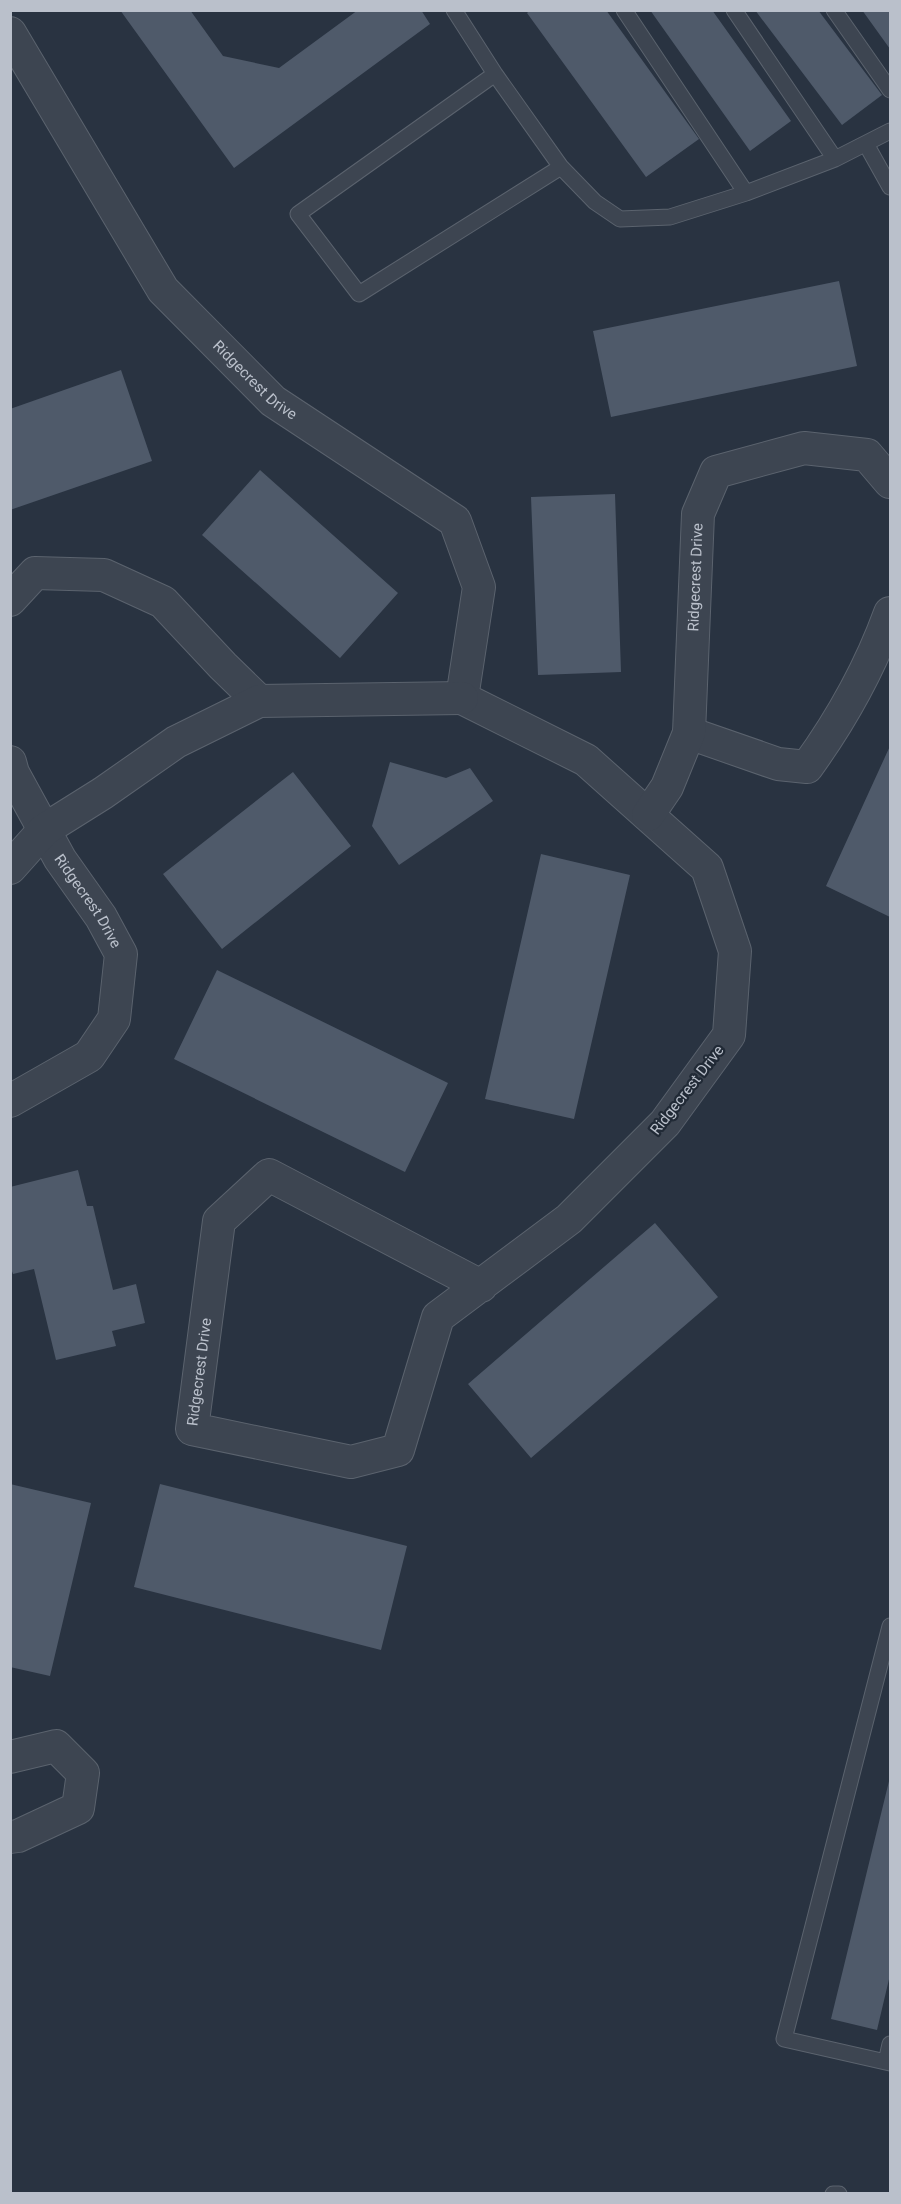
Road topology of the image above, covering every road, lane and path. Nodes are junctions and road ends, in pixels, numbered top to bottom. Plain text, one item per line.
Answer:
1 (624, 10) edge
2 (734, 10) edge
3 (834, 10) edge
4 (460, 12) edge
5 (10, 33) edge
6 (495, 74) junction
7 (891, 90) edge
8 (891, 131) edge
9 (866, 144) junction
10 (835, 159) junction
11 (561, 167) junction
12 (891, 187) edge
13 (746, 193) junction
14 (891, 482) edge
15 (11, 599) edge
16 (891, 614) edge
17 (462, 698) junction
18 (259, 700) junction
19 (689, 733) junction
20 (10, 762) edge
21 (648, 815) junction
22 (44, 830) junction
23 (10, 868) edge
24 (10, 1101) edge
25 (481, 1286) junction
26 (891, 1626) edge
27 (10, 1757) edge
28 (10, 1837) edge
29 (891, 2044) edge
30 (888, 2063) edge
31 (833, 2193) edge
32 (839, 2193) edge

1 - 13 lane
2 - 10 lane
3 - 7 lane
4 - 6 lane
5 - 17 street, Ridgecrest Drive
6 - 11 lane
6 - 11 lane
8 - 9 lane
9 - 10 lane
9 - 12 lane
10 - 13 lane
11 - 13 lane
14 - 19 street, Ridgecrest Drive
15 - 18 street
16 - 19 street
17 - 18 street, Ridgecrest Drive
17 - 21 street, Ridgecrest Drive
18 - 22 street, Ridgecrest Drive
19 - 21 street, Ridgecrest Drive
20 - 22 street, Ridgecrest Drive
21 - 25 street, Ridgecrest Drive
22 - 23 street, Ridgecrest Drive
22 - 24 street, Ridgecrest Drive
25 - 25 street, Ridgecrest Drive
26 - 30 lane
27 - 28 street
29 - 30 lane
31 - 32 lane

